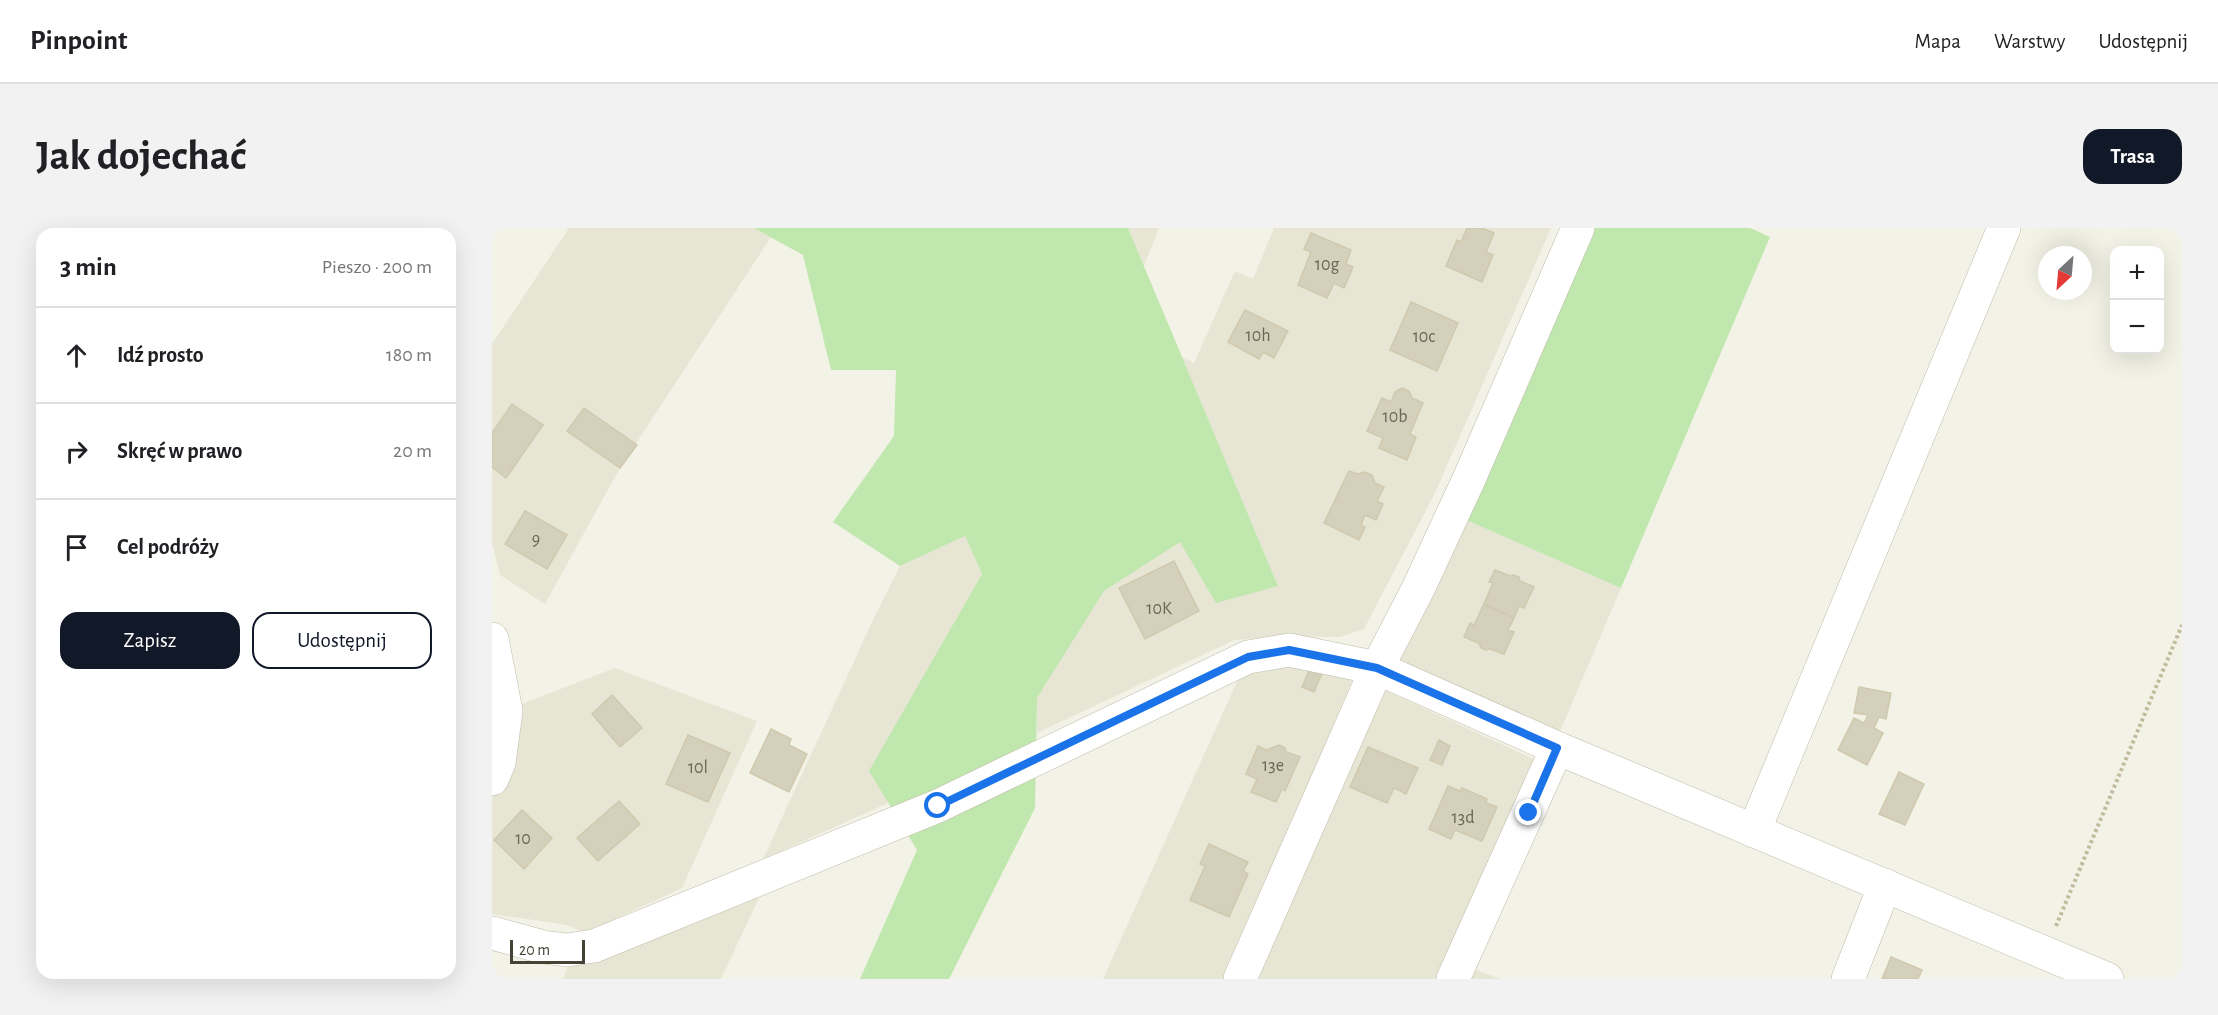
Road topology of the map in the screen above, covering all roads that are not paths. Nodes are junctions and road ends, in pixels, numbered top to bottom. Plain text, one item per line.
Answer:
1 (1578, 228) edge
2 (2004, 228) edge
3 (492, 639) edge
4 (1377, 668) junction
5 (1557, 748) junction
6 (492, 779) edge
7 (1754, 831) junction
8 (1884, 885) junction
9 (492, 933) edge
10 (1240, 979) edge
11 (1454, 979) edge
12 (1848, 979) edge
13 (2107, 979) edge

1 - 4 street
2 - 7 street
3 - 6 street
4 - 5 street
4 - 9 street
4 - 10 street
5 - 7 street
5 - 11 street
7 - 8 street
8 - 12 street
8 - 13 street

